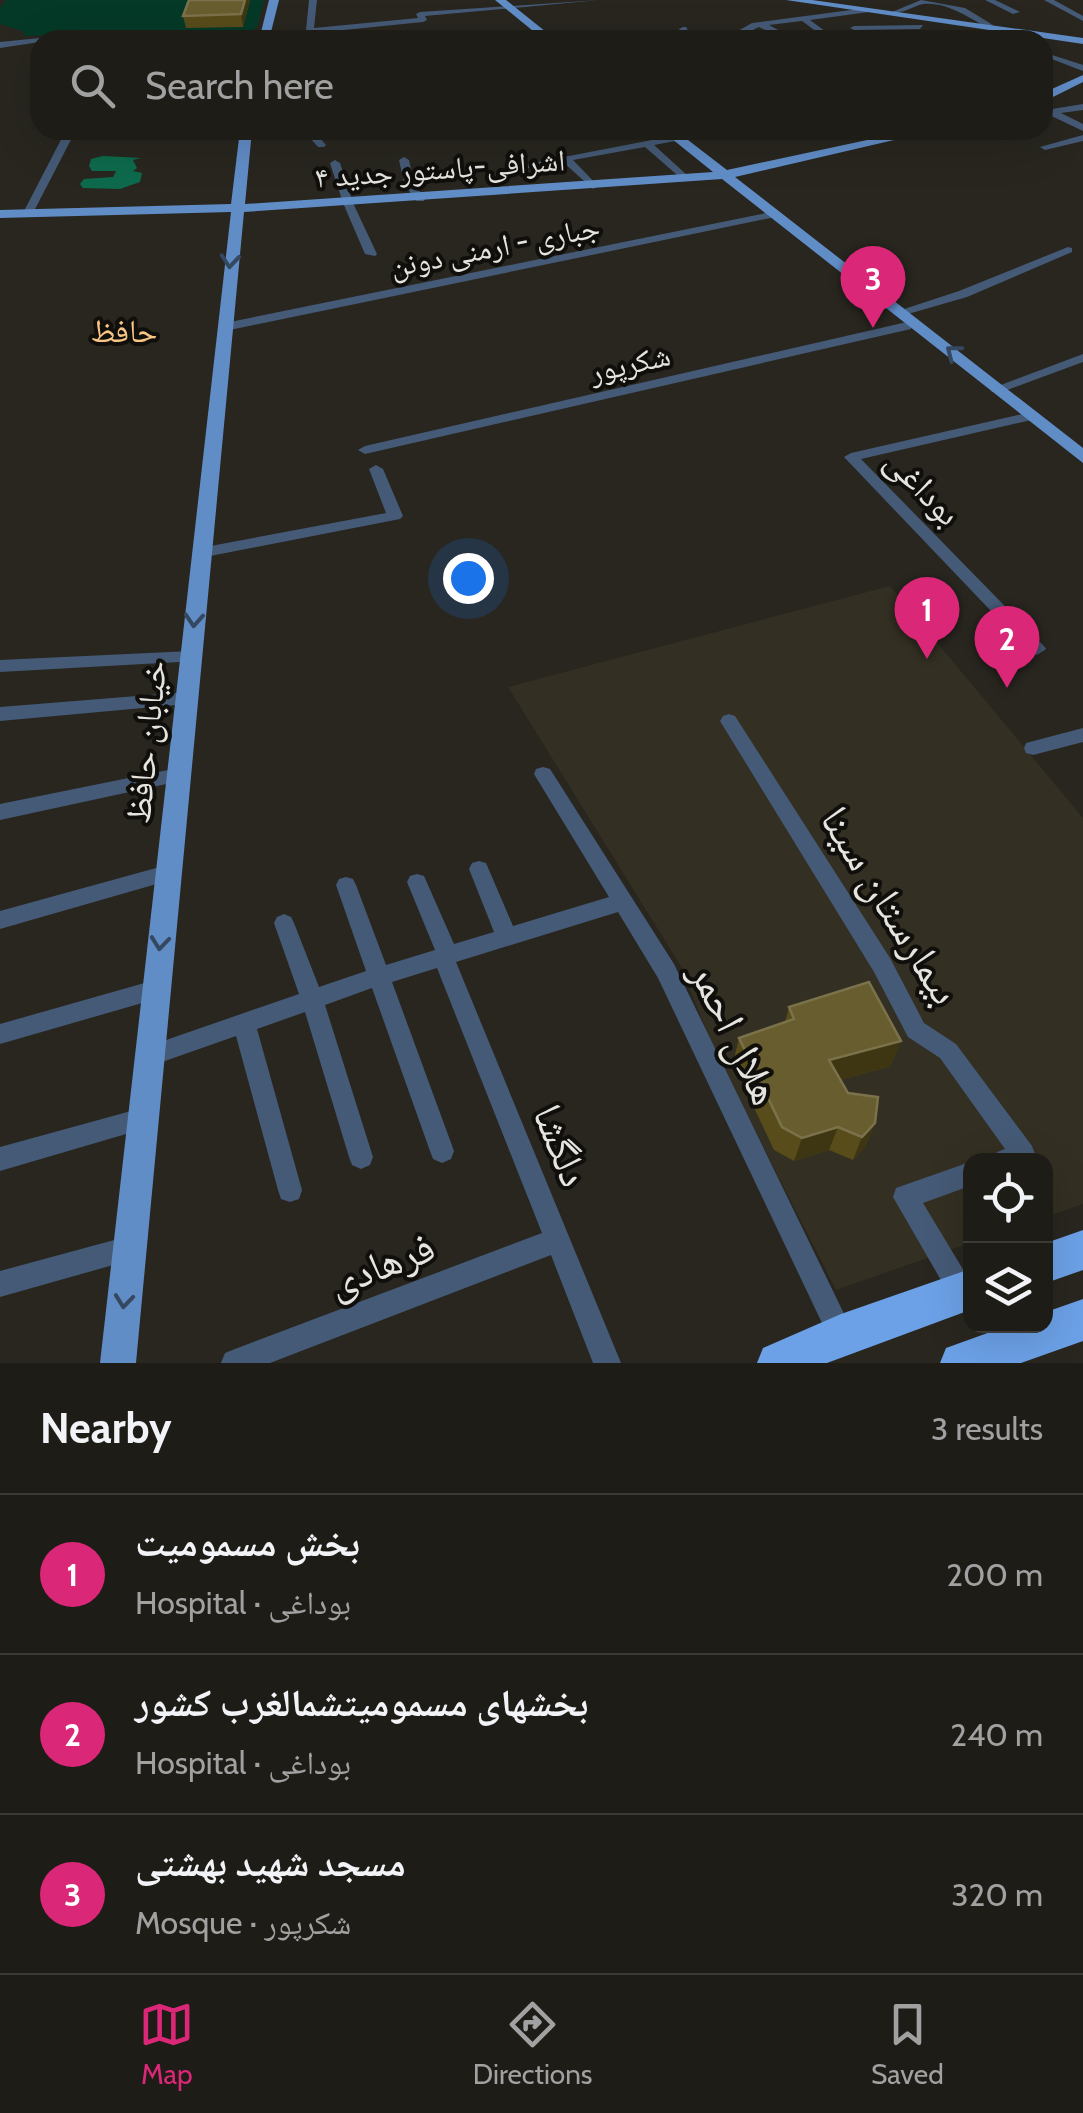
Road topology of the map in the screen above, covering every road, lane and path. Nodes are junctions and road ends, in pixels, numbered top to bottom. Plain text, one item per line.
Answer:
1 (274, 0) edge
2 (312, 0) edge
3 (596, 0) edge
4 (791, 0) edge
5 (808, 0) edge
6 (927, 0) edge
7 (988, 0) edge
8 (1048, 0) edge
9 (542, 1) edge
10 (502, 4) edge
11 (866, 10) junction
12 (896, 12) junction
13 (1016, 12) dead end
14 (1070, 13) junction
15 (836, 16) junction
16 (1046, 16) dead end
17 (1083, 19) edge
18 (806, 20) junction
19 (760, 23) junction
20 (990, 25) junction
21 (920, 27) dead end
22 (745, 28) junction
23 (854, 28) junction
24 (266, 30) edge
25 (310, 30) edge
26 (352, 30) edge
27 (538, 30) edge
28 (742, 30) edge
29 (749, 30) edge
30 (773, 30) edge
31 (820, 30) edge
32 (857, 30) edge
33 (1004, 30) edge
34 (1022, 30) edge
35 (1053, 35) edge
36 (1053, 36) edge
37 (0, 37) edge
38 (1080, 39) edge
39 (26, 40) junction
40 (30, 40) edge
41 (0, 44) edge
42 (1072, 53) dead end
43 (1053, 56) edge
44 (1083, 57) edge
45 (1083, 68) edge
46 (1083, 78) edge
47 (1083, 86) edge
48 (1053, 99) edge
49 (1053, 101) edge
50 (1053, 105) edge
51 (1083, 106) edge
52 (1053, 110) edge
53 (1083, 128) edge
54 (1083, 138) edge
55 (67, 140) edge
56 (245, 140) edge
57 (317, 140) edge
58 (655, 140) edge
59 (679, 140) edge
60 (870, 140) edge
61 (884, 140) edge
62 (646, 143) junction
63 (321, 145) dead end
64 (1045, 147) dead end
65 (566, 158) junction
66 (404, 160) dead end
67 (335, 163) dead end
68 (507, 169) dead end
69 (719, 174) junction
70 (684, 178) junction
71 (593, 186) junction
72 (420, 199) junction
73 (348, 203) junction
74 (235, 209) junction
75 (28, 213) junction
76 (0, 214) edge
77 (776, 214) junction
78 (1068, 250) dead end
79 (372, 254) dead end
80 (904, 319) junction
81 (224, 327) junction
82 (1083, 358) edge
83 (997, 389) junction
84 (1031, 416) junction
85 (365, 450) dead end
86 (1083, 457) edge
87 (376, 469) dead end
88 (200, 553) junction
89 (1037, 648) dead end
90 (191, 657) junction
91 (0, 666) edge
92 (187, 698) junction
93 (0, 714) edge
94 (728, 722) dead end
95 (1083, 736) edge
96 (1033, 748) dead end
97 (543, 774) dead end
98 (178, 775) junction
99 (0, 812) edge
100 (479, 869) dead end
101 (166, 873) junction
102 (416, 882) dead end
103 (346, 885) dead end
104 (621, 902) junction
105 (0, 920) edge
106 (284, 923) dead end
107 (506, 936) junction
108 (446, 956) junction
109 (380, 976) junction
110 (155, 990) junction
111 (312, 999) junction
112 (244, 1023) junction
113 (0, 1034) edge
114 (148, 1056) junction
115 (142, 1119) junction
116 (442, 1151) dead end
117 (1022, 1153) edge
118 (360, 1157) dead end
119 (0, 1158) edge
120 (963, 1177) edge
121 (290, 1190) dead end
122 (556, 1240) junction
123 (130, 1249) junction
124 (1083, 1250) edge
125 (1053, 1261) edge
126 (0, 1284) edge
127 (963, 1285) edge
128 (963, 1292) edge
129 (1083, 1320) edge
130 (841, 1335) junction
131 (118, 1363) edge
132 (235, 1363) edge
133 (607, 1363) edge
134 (778, 1363) edge
135 (961, 1363) edge

1 - 24 main road
2 - 25 street
3 - 9 street
4 - 11 main road
5 - 12 main road
6 - 12 street
6 - 20 street
7 - 13 street
8 - 14 street
9 - 10 street
10 - 26 street
10 - 27 main road
11 - 15 street
11 - 33 main road
12 - 20 main road
14 - 16 street
14 - 17 street
15 - 18 street
15 - 23 street
18 - 19 street
18 - 31 street
19 - 22 street
19 - 30 street
20 - 34 main road
21 - 23 street
22 - 28 street
22 - 29 street
23 - 32 street
35 - 38 main road
36 - 38 main road
37 - 39 street
39 - 40 street
39 - 41 street
42 - 44 street
43 - 45 street
46 - 48 main road
47 - 49 main road
50 - 51 street
52 - 53 street
54 - 64 street
55 - 75 street
56 - 74 main road, خیابان حافظ
57 - 63 street
58 - 62 street
59 - 69 main road
60 - 69 main road
61 - 69 main road
62 - 65 street
62 - 70 street
65 - 68 street
65 - 71 street
66 - 72 street
67 - 73 street
69 - 70 main road, اشرافی-پاستور جدید ۴
69 - 77 main road
70 - 71 main road, اشرافی-پاستور جدید ۴
71 - 72 main road, اشرافی-پاستور جدید ۴
72 - 73 main road, اشرافی-پاستور جدید ۴
73 - 74 main road, اشرافی-پاستور جدید ۴
73 - 79 street
74 - 75 main road, اشرافی-پاستور جدید ۴
74 -> 81 main road, خیابان حافظ
75 - 76 main road, اشرافی-پاستور جدید ۴
77 - 80 main road
77 - 81 street, جباری - ارمنی دونن
78 - 80 street, شکرپور
83 -> 80 main road
80 - 85 street, شکرپور
81 - 88 main road, خیابان حافظ
82 - 83 street
83 - 84 main road
84 - 86 main road
84 - 89 street, بوداغی
87 - 88 street
88 -> 90 main road, خیابان حافظ
90 - 91 street
90 - 92 main road, خیابان حافظ
92 - 93 street
92 - 98 main road, خیابان حافظ
94 - 117 street, بیمارستان سینا
95 - 96 street
97 - 104 street, هلال احمر
98 - 99 street
98 - 101 main road, خیابان حافظ
100 - 107 street
101 - 105 street
101 -> 110 main road, خیابان حافظ
102 - 108 street, دلگشا
103 - 109 street
104 - 107 street
104 - 130 street, هلال احمر
106 - 111 street
107 - 108 street
108 - 109 street
108 - 122 street, دلگشا
109 - 111 street
109 - 116 street
110 - 113 street
110 - 114 main road, خیابان حافظ
111 - 112 street
111 - 118 street
112 - 114 street
112 - 121 street
114 - 115 main road, خیابان حافظ
115 - 119 street
115 - 123 main road, خیابان حافظ
120 - 127 street
122 - 132 street, فرهادی
122 - 133 street, دلگشا
123 - 126 street
123 -> 131 main road, خیابان حافظ
124 - 125 highway
128 - 130 highway
129 - 135 highway
130 - 134 highway

